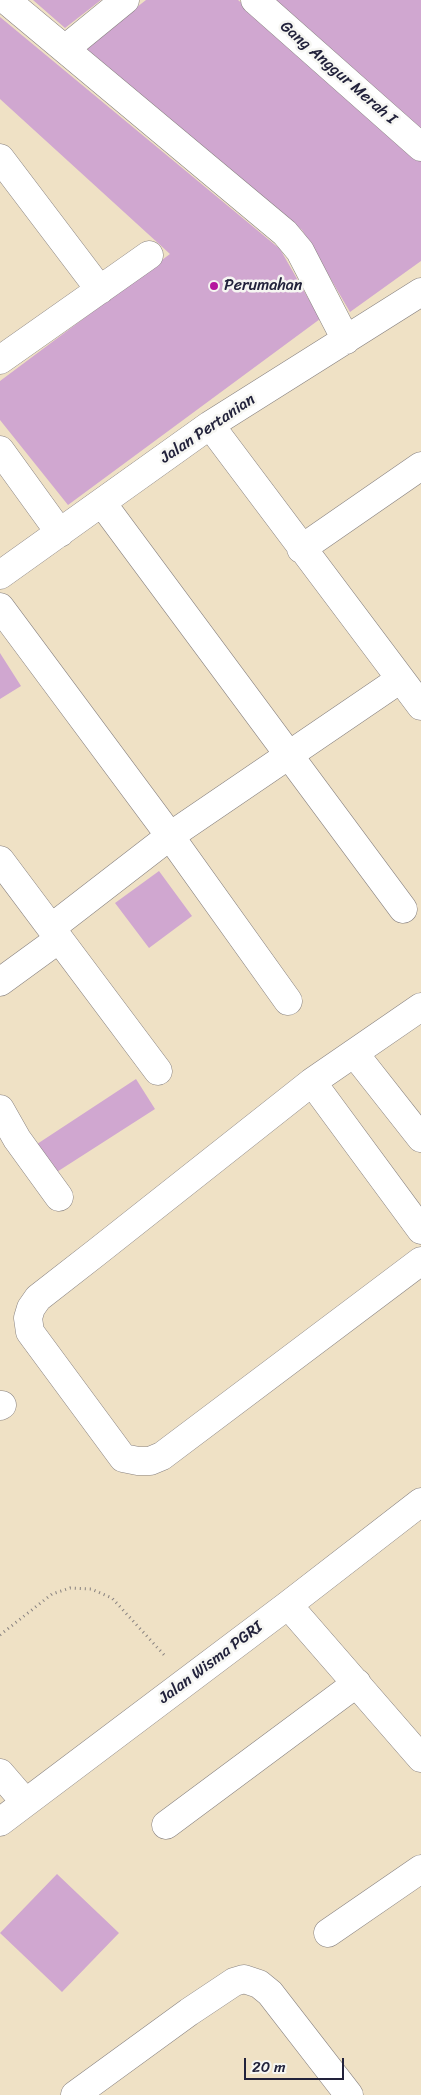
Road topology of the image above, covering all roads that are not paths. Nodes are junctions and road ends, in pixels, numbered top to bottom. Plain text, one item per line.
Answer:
1 (6, 0) edge
2 (125, 0) edge
3 (255, 0) edge
4 (65, 50) junction
5 (421, 146) edge
6 (0, 158) edge
7 (149, 255) dead end
8 (100, 290) junction
9 (416, 303) edge
10 (346, 340) junction
11 (0, 360) edge
12 (210, 425) junction
13 (0, 450) edge
14 (421, 466) edge
15 (102, 503) junction
16 (60, 533) junction
17 (301, 548) junction
18 (0, 575) edge
19 (0, 607) edge
20 (412, 692) edge
21 (289, 756) junction
22 (170, 836) junction
23 (0, 860) edge
24 (403, 910) dead end
25 (55, 933) junction
26 (0, 982) edge
27 (288, 1001) dead end
28 (421, 1007) edge
29 (354, 1053) junction
30 (158, 1071) dead end
31 (312, 1082) junction
32 (0, 1109) edge
33 (421, 1138) edge
34 (59, 1197) dead end
35 (421, 1230) edge
36 (421, 1262) edge
37 (421, 1502) edge
38 (288, 1605) junction
39 (357, 1683) junction
40 (421, 1758) edge
41 (0, 1774) edge
42 (26, 1802) junction
43 (0, 1822) edge
44 (166, 1825) dead end
45 (421, 1869) edge
46 (328, 1933) dead end
47 (75, 2095) edge
48 (349, 2095) edge

1 - 4 street
2 - 4 street
3 - 5 street, Gang Anggur Merah I
4 - 10 street
6 - 8 street
7 - 8 street
8 - 11 street
9 - 10 street, Jalan Pertanian
10 - 12 street, Jalan Pertanian
12 - 15 street, Jalan Pertanian
12 - 17 street
13 - 16 street
14 - 17 street
15 - 16 street, Jalan Pertanian
15 - 21 street
16 - 18 street, Jalan Pertanian
17 - 20 street
19 - 22 street
20 - 21 street
21 - 22 street
21 - 24 street
22 - 25 street
22 - 27 street
23 - 25 street
25 - 26 street
25 - 30 street
28 - 29 street
29 - 31 street
29 - 33 street
31 - 35 street
31 - 36 street
32 - 34 street
37 - 38 street, Jalan Wisma PGRI
38 - 39 street
38 - 42 street, Jalan Wisma PGRI
39 - 40 street
39 - 44 street
41 - 42 street
42 - 43 street, Jalan Wisma PGRI
45 - 46 street
47 - 48 street

